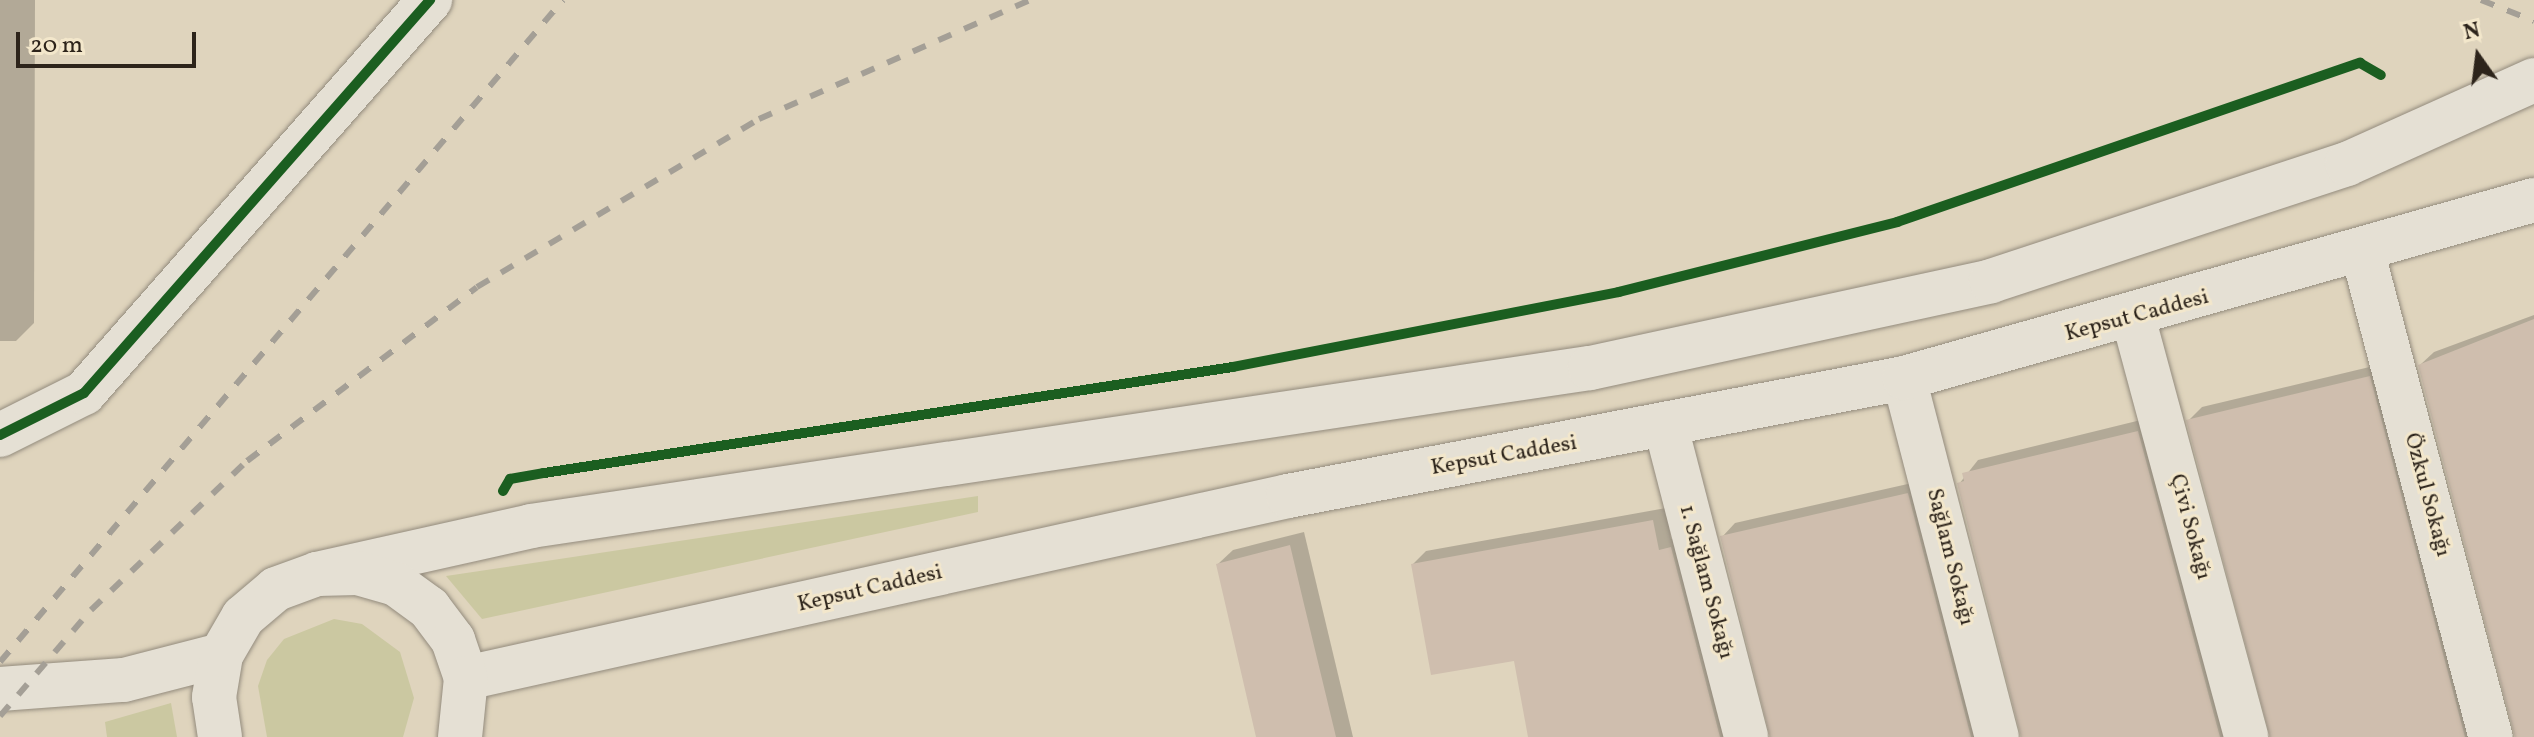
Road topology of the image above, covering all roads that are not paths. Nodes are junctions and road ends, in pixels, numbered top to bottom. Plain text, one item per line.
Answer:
1 (430, 0) edge
2 (2534, 80) edge
3 (2534, 200) edge
4 (2363, 254) junction
5 (2133, 317) junction
6 (1904, 378) junction
7 (1666, 427) junction
8 (0, 435) edge
9 (317, 574) junction
10 (221, 655) junction
11 (0, 689) edge
12 (467, 718) edge
13 (220, 737) edge
14 (1746, 737) edge
15 (1997, 737) edge
16 (2246, 737) edge
17 (2491, 737) edge

1 - 8 main road
2 - 9 main road
3 - 4 main road, Kepsut Caddesi
4 - 5 main road, Kepsut Caddesi
4 - 17 main road, Özkul Sokağı
5 - 6 main road, Kepsut Caddesi
5 - 16 main road, Çivi Sokağı
6 - 7 main road, Kepsut Caddesi
6 - 15 main road, Sağlam Sokağı
7 - 12 main road, Kepsut Caddesi
7 - 14 main road, 1. Sağlam Sokağı
9 - 10 main road
9 - 12 main road
10 - 11 main road
10 - 13 main road

